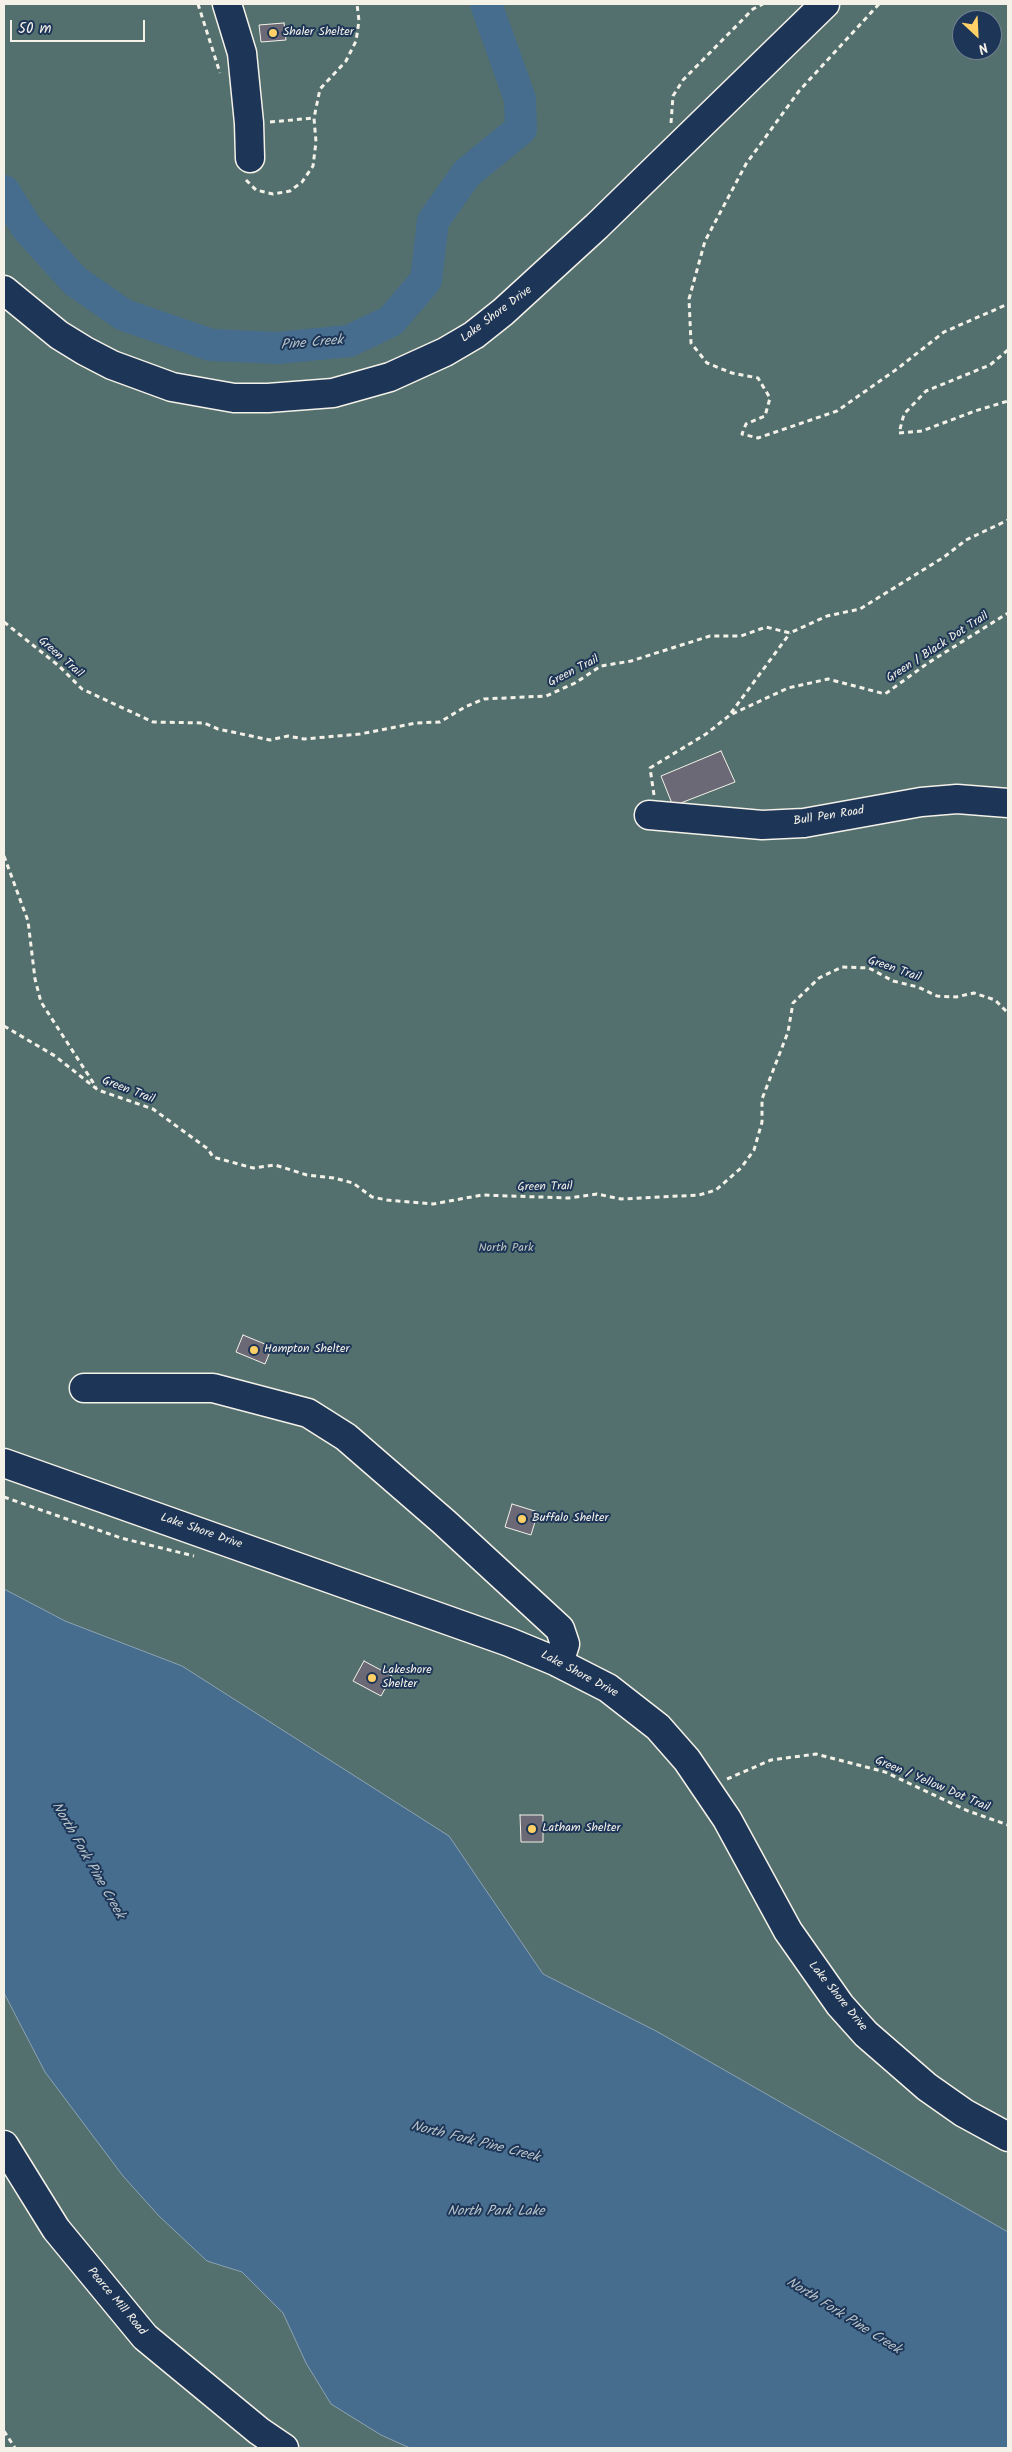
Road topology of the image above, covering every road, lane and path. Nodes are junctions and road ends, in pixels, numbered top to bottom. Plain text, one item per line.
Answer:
1 (198, 4) edge
2 (227, 4) edge
3 (357, 4) edge
4 (763, 4) edge
5 (824, 4) edge
6 (879, 4) edge
7 (220, 74) dead end
8 (314, 118) junction
9 (249, 123) junction
10 (671, 125) dead end
11 (247, 168) joint
12 (4, 290) edge
13 (1008, 304) edge
14 (1008, 350) edge
15 (1008, 402) edge
16 (1008, 520) edge
17 (1008, 613) edge
18 (4, 622) edge
19 (790, 633) junction
20 (730, 714) junction
21 (1008, 803) edge
22 (652, 816) joint
23 (4, 856) edge
24 (1008, 1013) edge
25 (4, 1026) edge
26 (98, 1090) junction
27 (84, 1388) dead end
28 (4, 1463) edge
29 (4, 1497) edge
30 (203, 1558) dead end
31 (558, 1663) junction
32 (707, 1788) junction
33 (1008, 1825) edge
34 (1008, 2137) edge
35 (4, 2144) edge
36 (4, 2431) edge
37 (15, 2448) edge
38 (284, 2448) edge

1 - 7 path
2 - 9 street
3 - 8 path
4 - 10 path
5 - 12 street, Lake Shore Drive
6 - 13 path
8 - 9 path
8 - 11 path
9 - 11 street
14 - 15 path
16 - 19 path
17 - 20 path, Green / Black Dot Trail
18 - 19 path, Green Trail
19 - 20 path
20 - 22 path, Green / Black Dot Trail
21 - 22 street, Bull Pen Road
23 - 26 path
24 - 26 path, Green Trail
25 - 26 path, Green Trail
27 - 31 street
28 - 31 street, Lake Shore Drive
29 - 30 path
31 - 32 street, Lake Shore Drive
32 - 33 path, Green / Yellow Dot Trail
32 - 34 street, Lake Shore Drive
35 - 38 street, Pearce Mill Road
36 - 37 path

